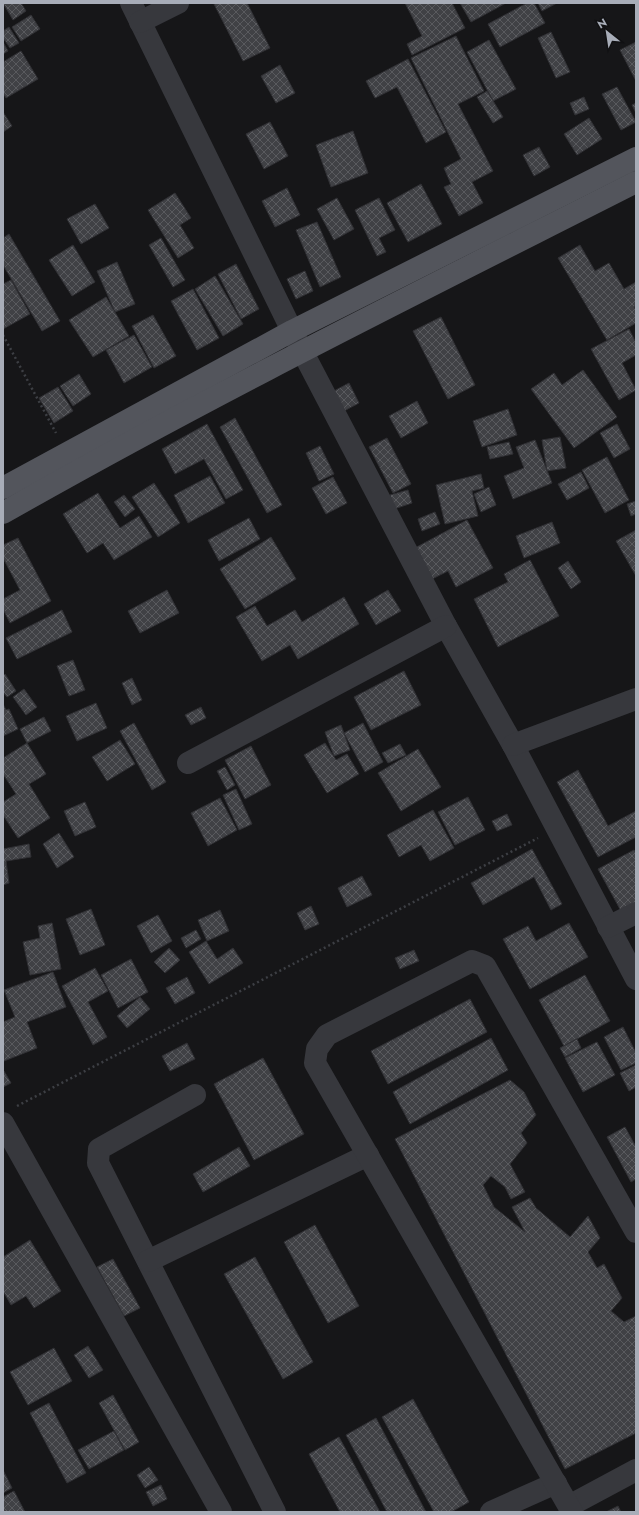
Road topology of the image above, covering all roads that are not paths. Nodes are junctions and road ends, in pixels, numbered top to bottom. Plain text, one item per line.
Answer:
1 (178, 3) edge
2 (135, 12) edge
3 (636, 158) edge
4 (636, 182) edge
5 (292, 331) junction
6 (302, 351) junction
7 (3, 488) edge
8 (3, 513) edge
9 (446, 626) junction
10 (636, 699) edge
11 (513, 745) junction
12 (188, 763) dead end
13 (636, 913) edge
14 (608, 927) junction
15 (636, 979) edge
16 (195, 1095) dead end
17 (7, 1116) edge
18 (368, 1155) junction
19 (636, 1232) edge
20 (148, 1261) junction
21 (636, 1470) edge
22 (556, 1483) junction
23 (571, 1509) edge
24 (221, 1512) edge
25 (275, 1512) edge
26 (491, 1512) edge

1 - 2 street
2 - 5 street
3 - 5 main road
4 - 6 main road
5 - 6 street
5 - 7 main road
6 - 8 main road
6 - 9 street
9 - 11 street
9 - 12 street
10 - 11 street
11 - 14 street
13 - 14 street
14 - 15 street
16 - 20 street
17 - 24 street
18 - 19 street
18 - 20 street
18 - 22 street
20 - 25 street
21 - 23 street
22 - 23 street
22 - 26 street

